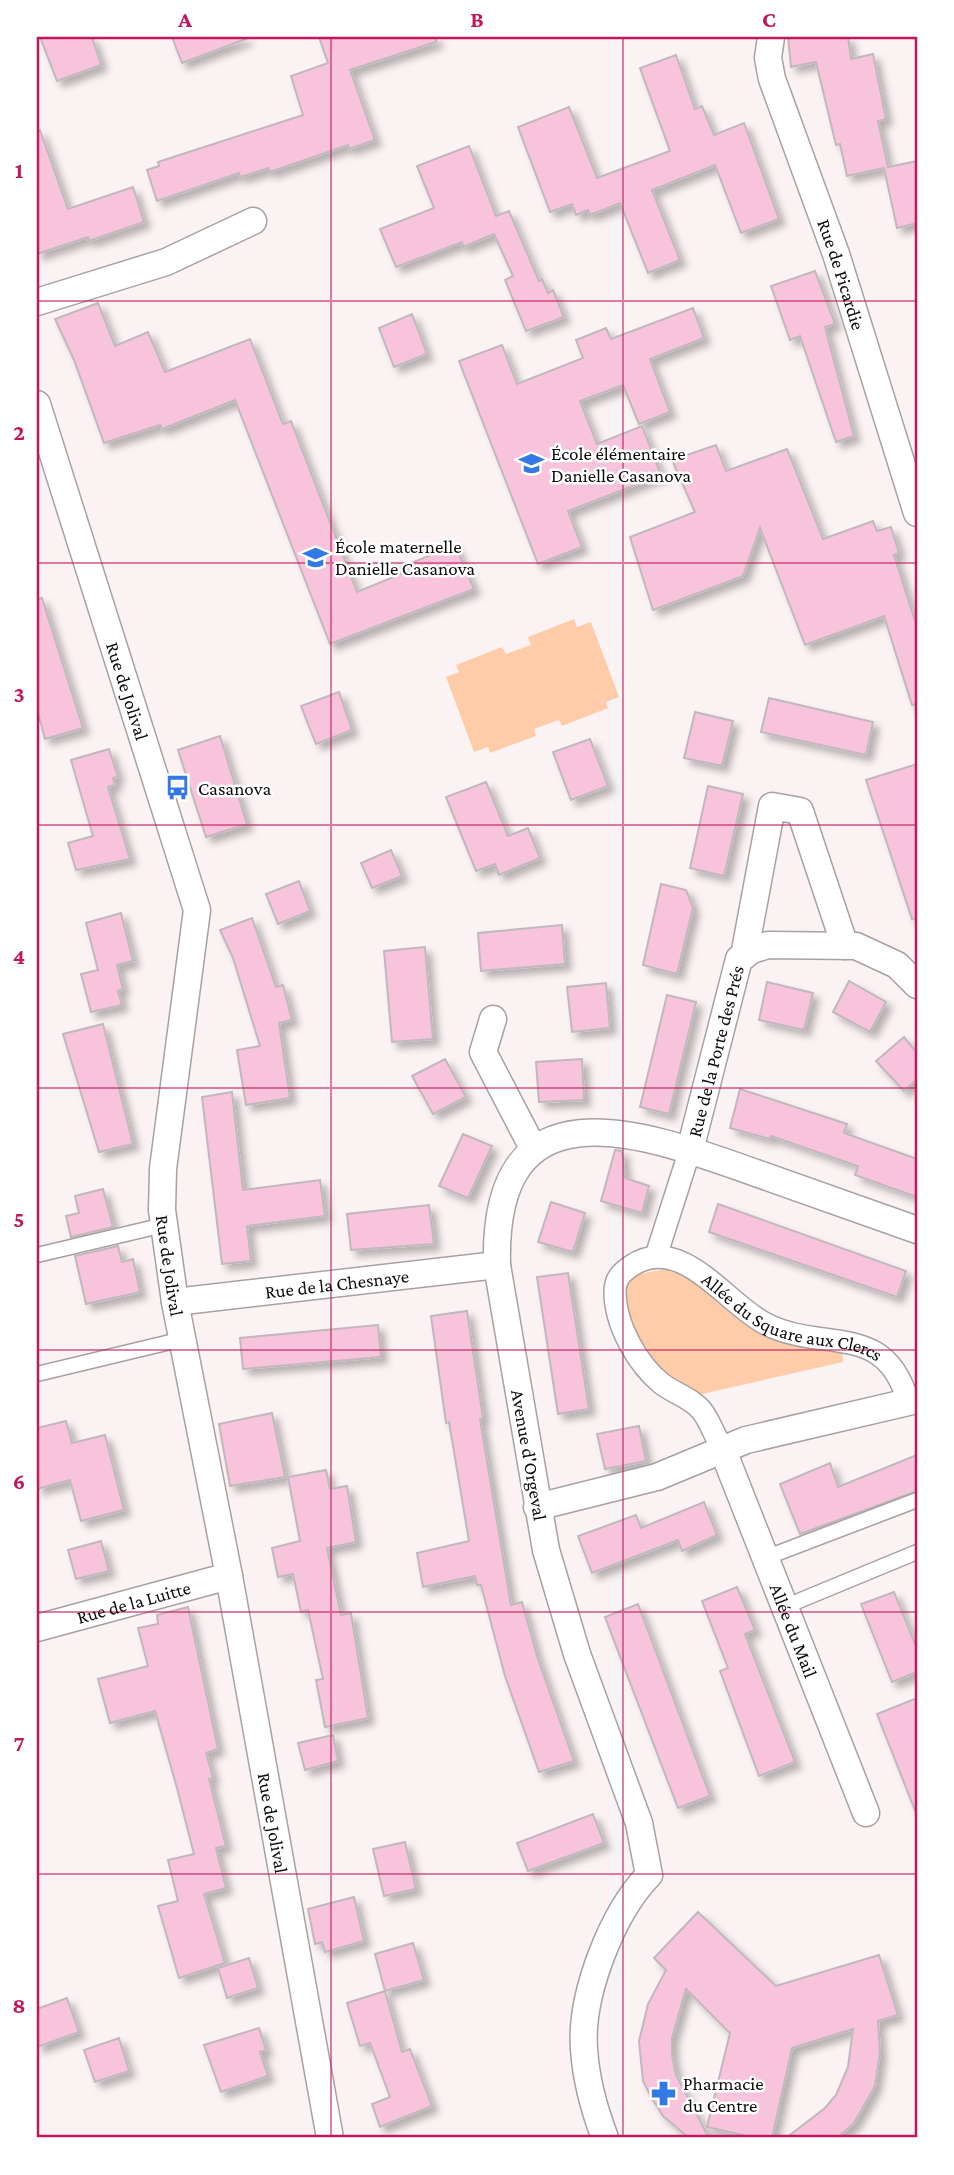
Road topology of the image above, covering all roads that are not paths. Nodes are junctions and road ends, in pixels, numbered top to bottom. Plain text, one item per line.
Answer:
1 (771, 37) edge
2 (253, 221) dead end
3 (37, 302) edge
4 (37, 404) edge
5 (917, 513) edge
6 (845, 946) junction
7 (744, 956) junction
8 (917, 985) edge
9 (493, 1019) dead end
10 (534, 1150) junction
11 (690, 1150) junction
12 (164, 1225) junction
13 (917, 1230) edge
14 (37, 1255) edge
15 (656, 1256) junction
16 (497, 1265) junction
17 (175, 1302) junction
18 (183, 1339) junction
19 (37, 1374) edge
20 (912, 1401) edge
21 (722, 1448) junction
22 (917, 1500) edge
23 (537, 1507) junction
24 (917, 1552) edge
25 (765, 1558) junction
26 (229, 1576) junction
27 (784, 1606) junction
28 (37, 1628) edge
29 (866, 1813) dead end
30 (330, 2138) edge
31 (605, 2138) edge

1 - 5 street, Rue de Picardie
2 - 3 street
4 - 12 street, Rue de Jolival
6 - 7 street, Rue de la Porte des Prés
6 - 7 street, Rue de la Porte des Prés
6 - 8 street, Rue de la Porte des Prés
7 - 11 street, Rue de la Porte des Prés
9 - 10 street
10 - 11 street, Avenue d'Orgeval
10 - 16 street, Avenue d'Orgeval
11 - 13 street, Avenue d'Orgeval
11 - 15 street
12 - 14 lane
12 - 17 street, Rue de Jolival
15 - 20 street, Allée du Square aux Clercs
15 - 21 street
16 - 17 street, Rue de la Chesnaye
16 - 23 street, Avenue d'Orgeval
17 - 18 street, Rue de Jolival
18 - 19 lane
18 - 26 street, Rue de Jolival
20 - 21 street, Allée du Square aux Clercs
21 - 23 street, Allée du Square aux Clercs
21 - 25 street, Allée du Mail
22 - 25 lane
23 - 31 street, Avenue d'Orgeval
24 - 27 lane
25 - 27 street, Allée du Mail
26 - 28 street, Rue de la Luitte
26 - 30 street, Rue de Jolival
27 - 29 street, Allée du Mail

